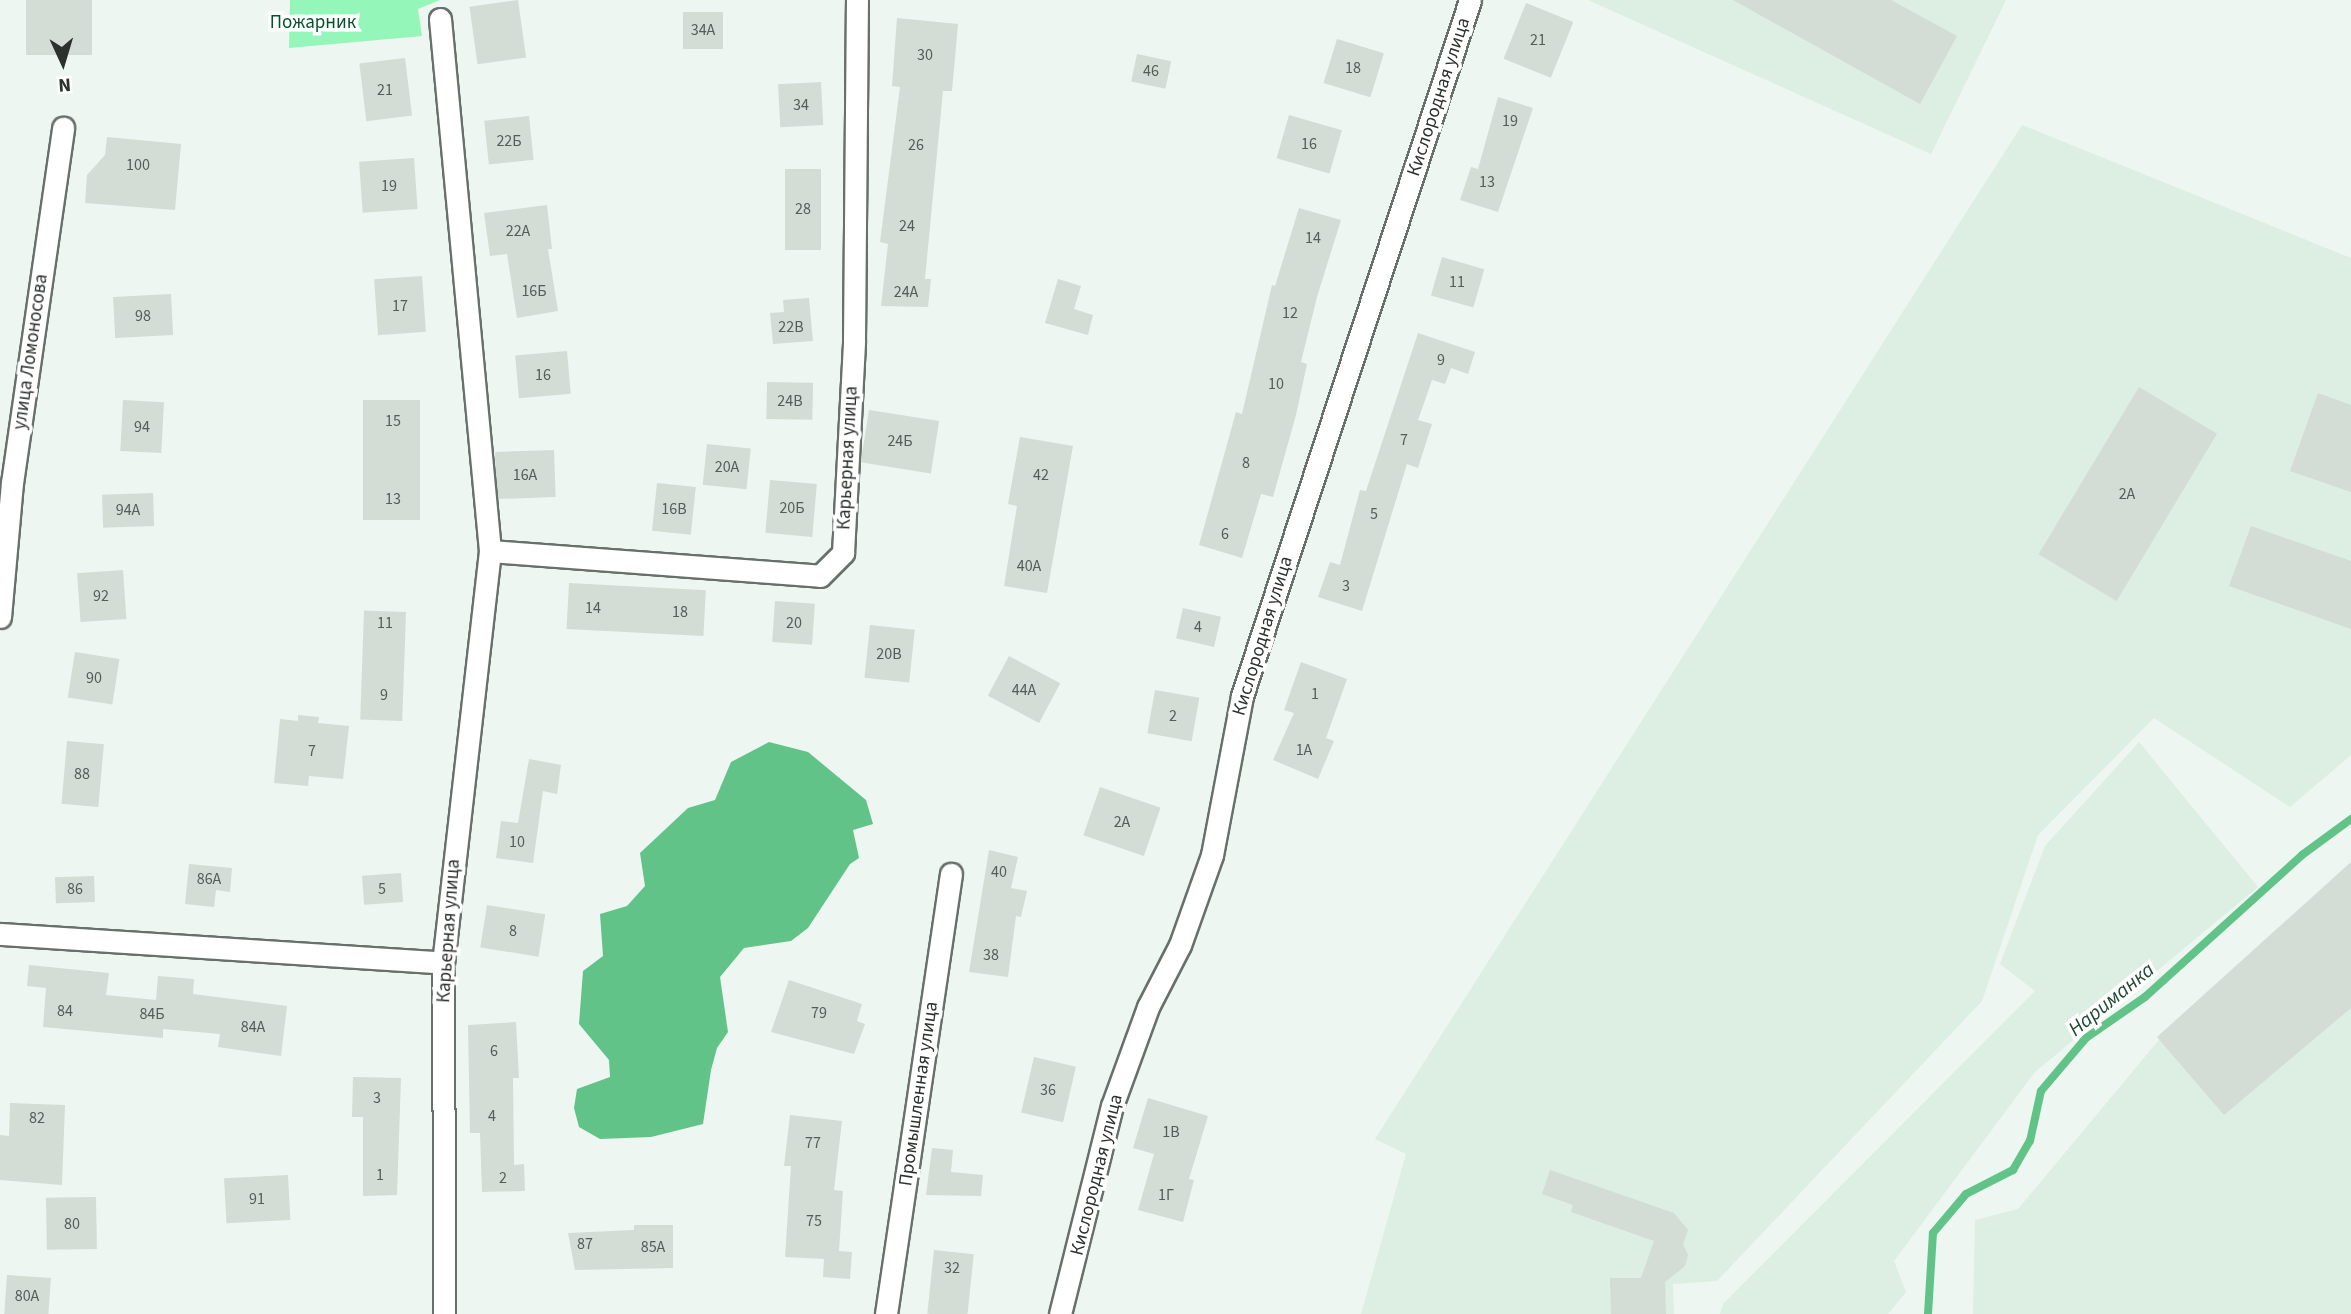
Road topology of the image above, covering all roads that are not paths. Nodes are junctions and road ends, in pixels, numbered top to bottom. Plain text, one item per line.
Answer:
1 (857, 0) edge
2 (1471, 0) edge
3 (440, 19) dead end
4 (63, 128) dead end
5 (490, 551) junction
6 (0, 617) edge
7 (951, 874) dead end
8 (0, 934) edge
9 (443, 963) junction
10 (444, 1314) edge
11 (886, 1314) edge
12 (1060, 1314) edge

1 - 5 street, Карьерная улица
2 - 12 street, Кислородная улица
3 - 5 street, Карьерная улица
4 - 6 street, улица Ломоносова
5 - 9 street, Карьерная улица
7 - 11 street, Промышленная улица
8 - 9 street
9 - 10 street, Карьерная улица

